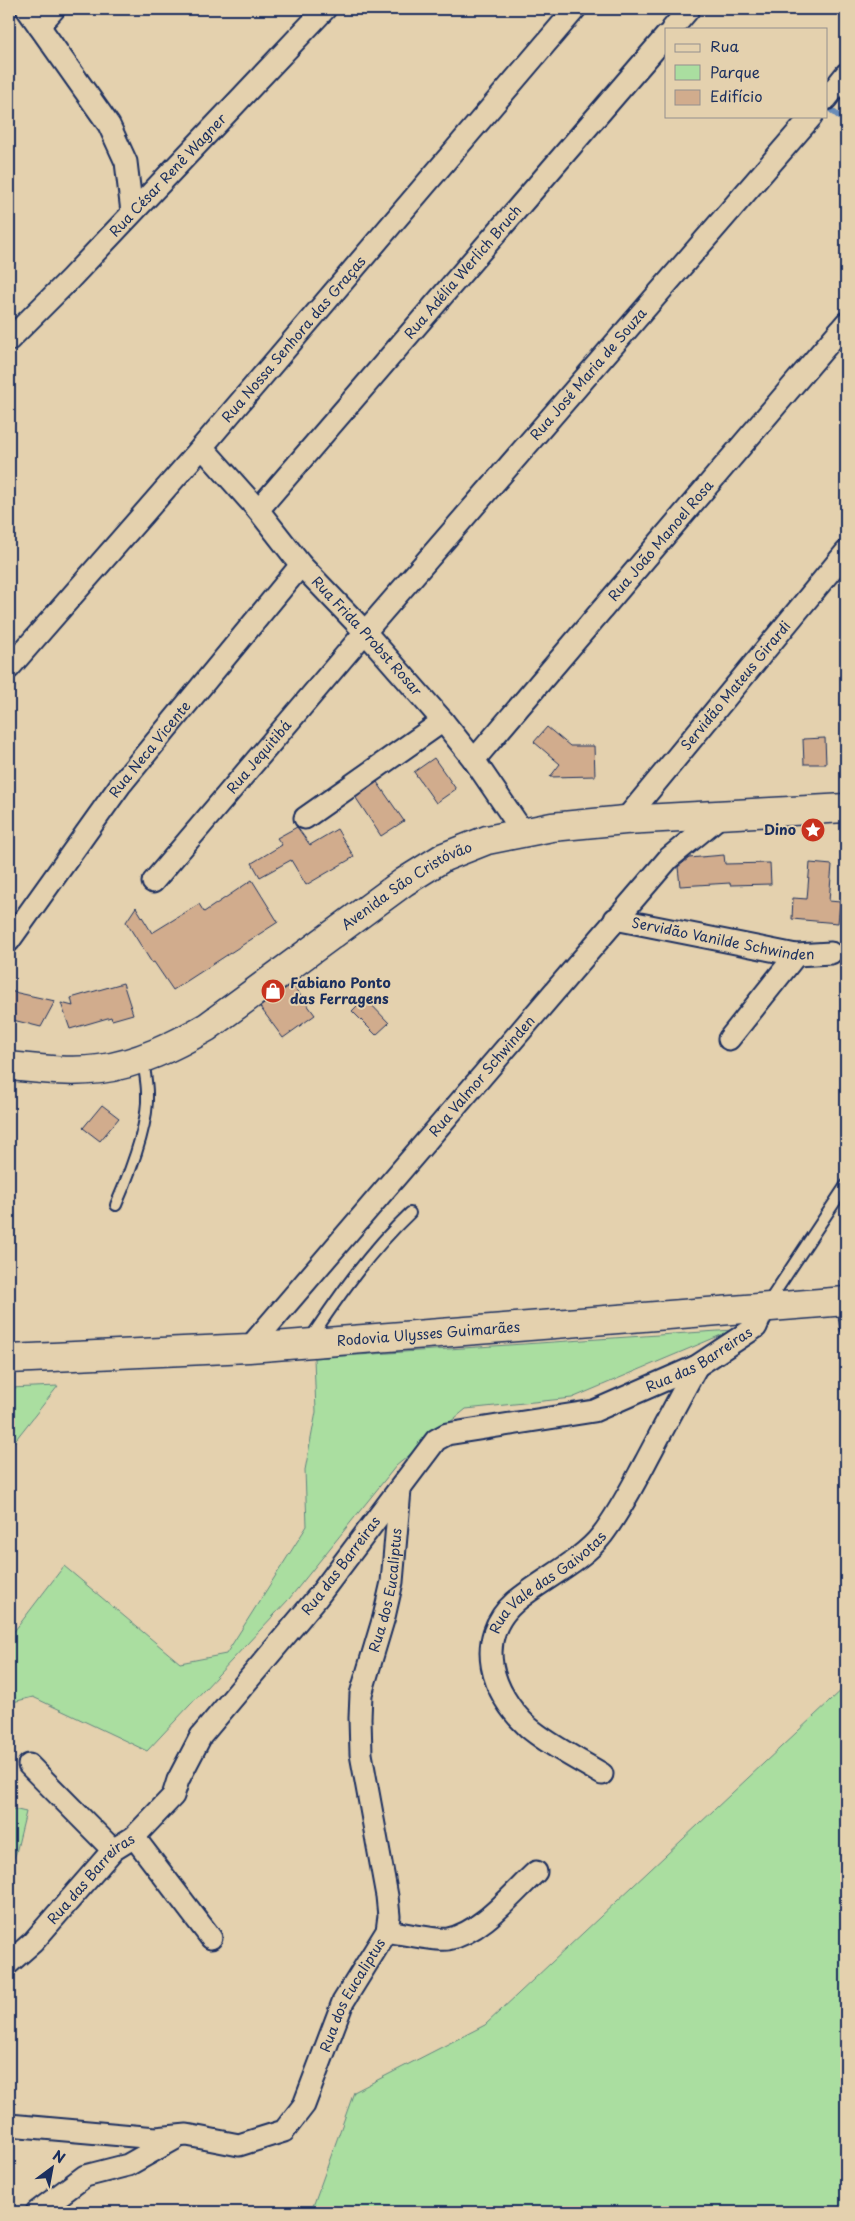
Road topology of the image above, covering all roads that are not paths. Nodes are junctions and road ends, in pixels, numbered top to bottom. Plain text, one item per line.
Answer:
1 (26, 9) edge
2 (54, 9) edge
3 (325, 9) edge
4 (575, 9) edge
5 (690, 9) edge
6 (39, 26) junction
7 (673, 28) edge
8 (665, 37) edge
9 (811, 118) edge
10 (132, 212) junction
11 (846, 323) edge
12 (9, 340) edge
13 (202, 448) junction
14 (258, 510) junction
15 (846, 552) edge
16 (301, 565) junction
17 (365, 632) junction
18 (9, 668) edge
19 (443, 721) junction
20 (474, 760) junction
21 (846, 808) edge
22 (724, 813) junction
23 (305, 818) dead end
24 (625, 820) junction
25 (523, 832) junction
26 (153, 882) dead end
27 (615, 918) junction
28 (9, 941) edge
29 (831, 953) dead end
30 (796, 955) junction
31 (729, 1039) dead end
32 (143, 1058) junction
33 (9, 1066) edge
34 (846, 1185) edge
35 (116, 1204) dead end
36 (410, 1213) dead end
37 (845, 1301) edge
38 (764, 1308) junction
39 (846, 1328) edge
40 (306, 1344) junction
41 (249, 1348) junction
42 (9, 1359) edge
43 (697, 1366) junction
44 (400, 1490) junction
45 (29, 1765) dead end
46 (602, 1774) dead end
47 (134, 1836) junction
48 (113, 1850) junction
49 (536, 1872) dead end
50 (387, 1931) junction
51 (211, 1938) dead end
52 (9, 1963) edge
53 (9, 2125) edge
54 (181, 2136) junction
55 (37, 2212) edge

1 - 6 street
2 - 6 street
3 - 10 street, Rua César Renê Wagner
4 - 13 street, Rua Nossa Senhora das Graças
5 - 7 street
6 - 10 street
8 - 14 street, Rua Adélia Werlich Bruch
9 - 17 street, Rua José Maria de Souza
10 - 12 street, Rua César Renê Wagner
11 - 20 street, Rua João Manoel Rosa
13 - 14 street, Rua Frida Probst Rosar
13 - 18 street, Rua Nossa Senhora das Graças
14 - 16 street, Rua Frida Probst Rosar
15 - 24 street, Servidão Mateus Girardi
16 - 17 street, Rua Frida Probst Rosar
16 - 28 street, Rua Neca Vicente
17 - 19 street, Rua Frida Probst Rosar
17 - 26 street, Rua Jequitibá
19 - 20 street, Rua Frida Probst Rosar
19 - 23 street
20 - 25 street, Rua Frida Probst Rosar
21 - 22 main road, Avenida São Cristóvão
22 - 24 main road, Avenida São Cristóvão
22 - 27 street, Rua Valmor Schwinden
24 - 25 main road, Avenida São Cristóvão
25 - 32 main road, Avenida São Cristóvão
27 - 30 street, Servidão Vanilde Schwinden
27 - 41 street, Rua Valmor Schwinden
29 - 30 street, Servidão Vanilde Schwinden
30 - 31 street
32 - 33 main road, Avenida São Cristóvão
32 - 35 lane
34 - 38 lane
36 - 40 lane
37 - 38 main road, Rodovia Ulysses Guimarães
37 - 39 lane
38 - 40 main road, Rodovia Ulysses Guimarães
38 - 43 street, Rua das Barreiras
40 - 41 main road, Rodovia Ulysses Guimarães
41 - 42 main road, Rodovia Ulysses Guimarães
43 - 44 street, Rua das Barreiras
43 - 46 street, Rua Vale das Gaivotas
44 - 47 street, Rua das Barreiras
44 - 50 street, Rua dos Eucaliptus
45 - 48 street
47 - 48 street, Rua das Barreiras
47 - 51 street
48 - 52 street, Rua das Barreiras
49 - 50 street
50 - 54 street, Rua dos Eucaliptus
53 - 54 street, Rua dos Eucaliptus
54 - 55 street

